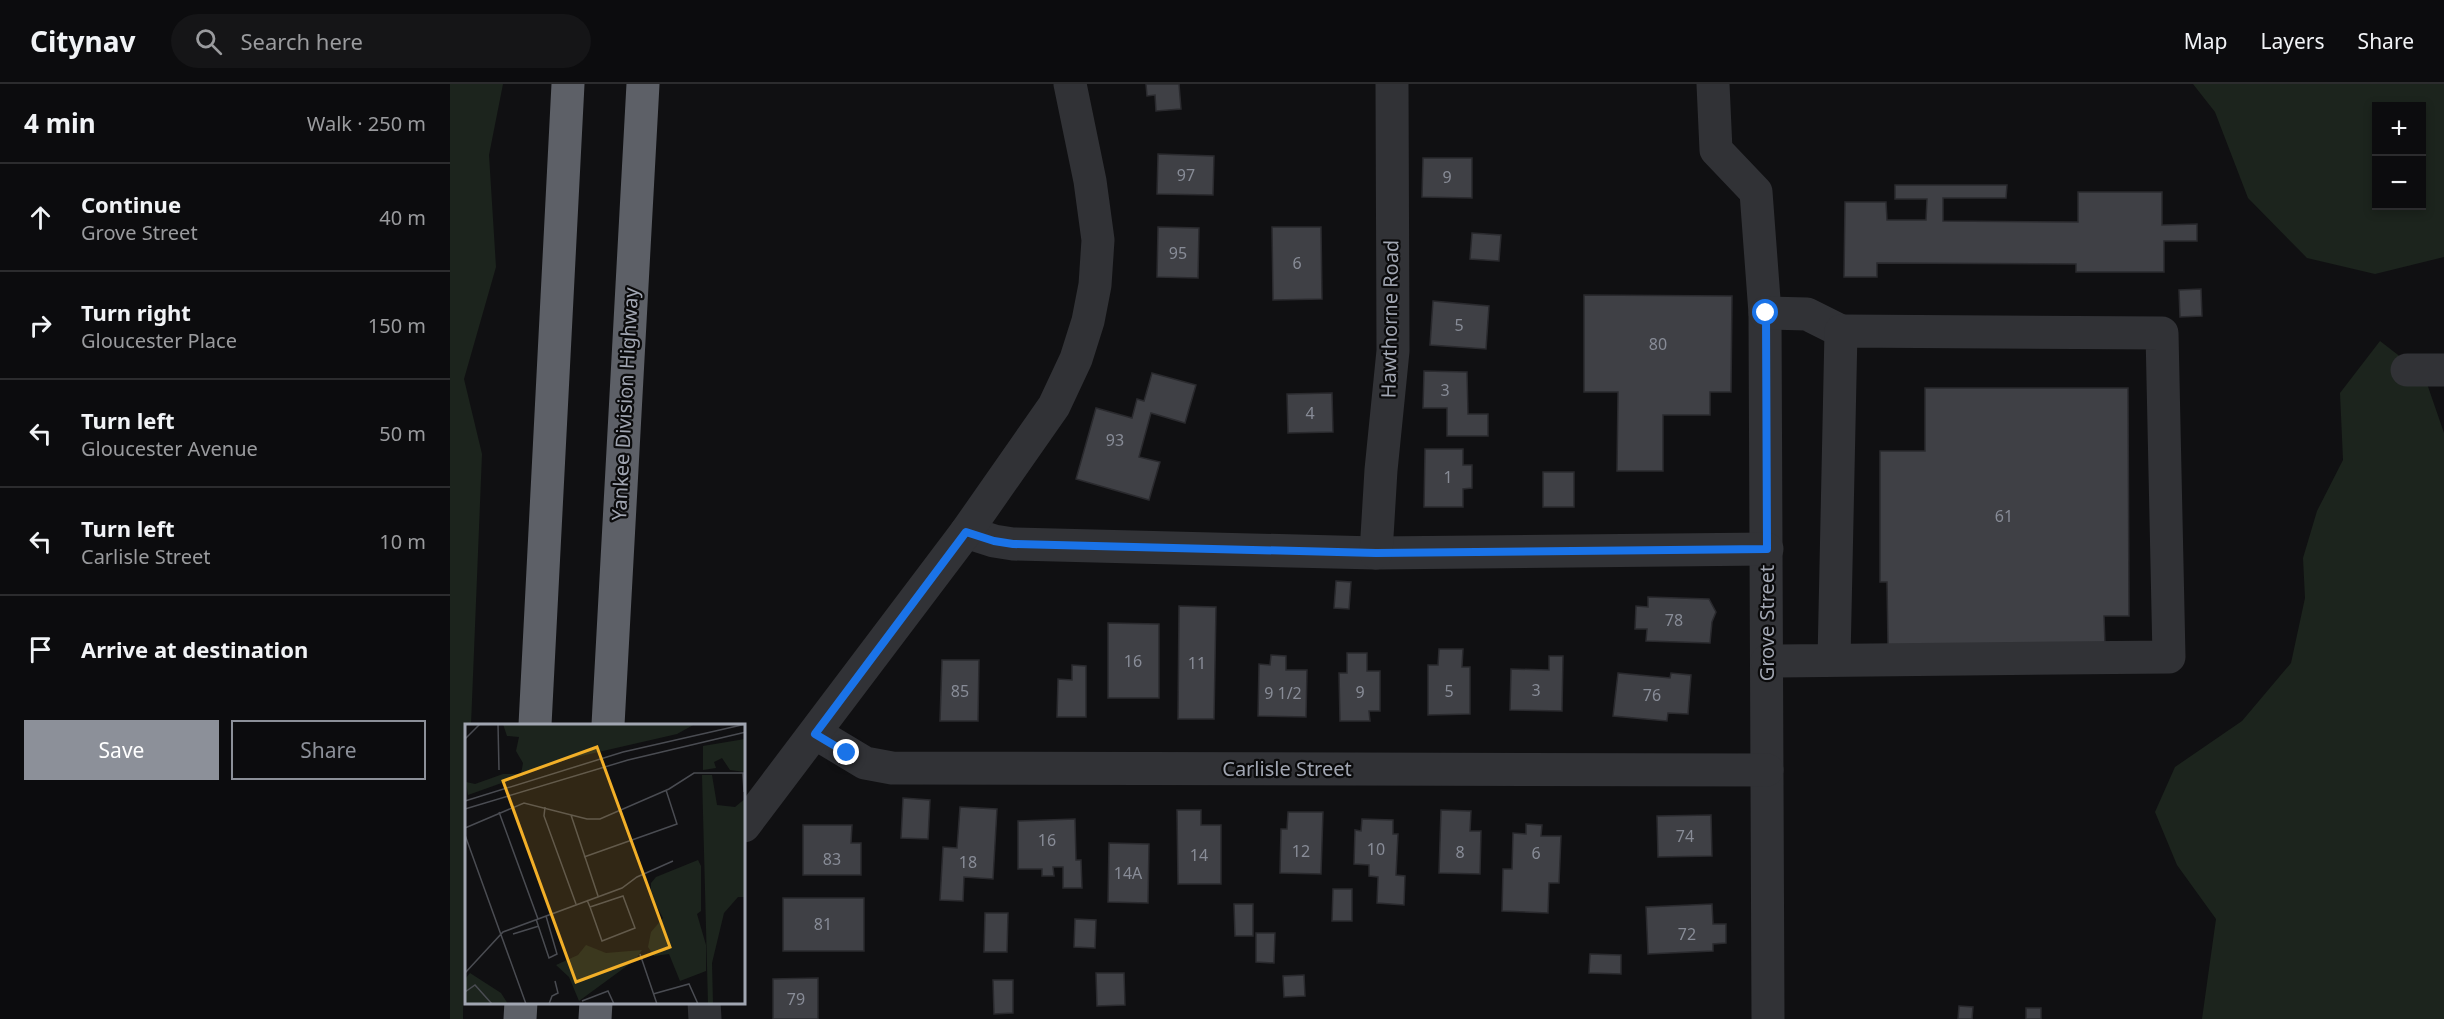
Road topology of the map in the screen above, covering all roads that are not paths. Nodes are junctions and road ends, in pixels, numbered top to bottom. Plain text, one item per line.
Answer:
1 (568, 84) edge
2 (643, 84) edge
3 (1070, 84) edge
4 (1392, 84) edge
5 (1713, 84) edge
6 (1766, 313) junction
7 (1841, 331) junction
8 (2407, 370) dead end
9 (2444, 370) edge
10 (966, 532) junction
11 (1767, 549) junction
12 (1376, 553) junction
13 (1834, 660) junction
14 (1767, 661) junction
15 (535, 724) edge
16 (608, 724) edge
17 (815, 734) junction
18 (1767, 770) junction
19 (746, 823) edge
20 (521, 1004) edge
21 (596, 1004) edge
22 (704, 1004) edge
23 (520, 1019) edge
24 (595, 1019) edge
25 (705, 1019) edge
26 (1768, 1019) edge

1 - 15 highway
2 - 16 highway, Yankee Division Highway
3 - 10 street
4 - 12 street, Hawthorne Road
5 - 6 street, Grove Street
6 - 7 street
6 - 11 street, Grove Street
7 - 13 street
7 - 13 street
8 - 9 street
10 - 12 street
10 - 17 street
11 - 12 street
11 - 14 street, Grove Street
13 - 14 street
14 - 18 street, Grove Street
17 - 18 street, Carlisle Street
17 - 19 street
18 - 26 street, Grove Street
20 - 23 highway
21 - 24 highway
22 - 25 street

